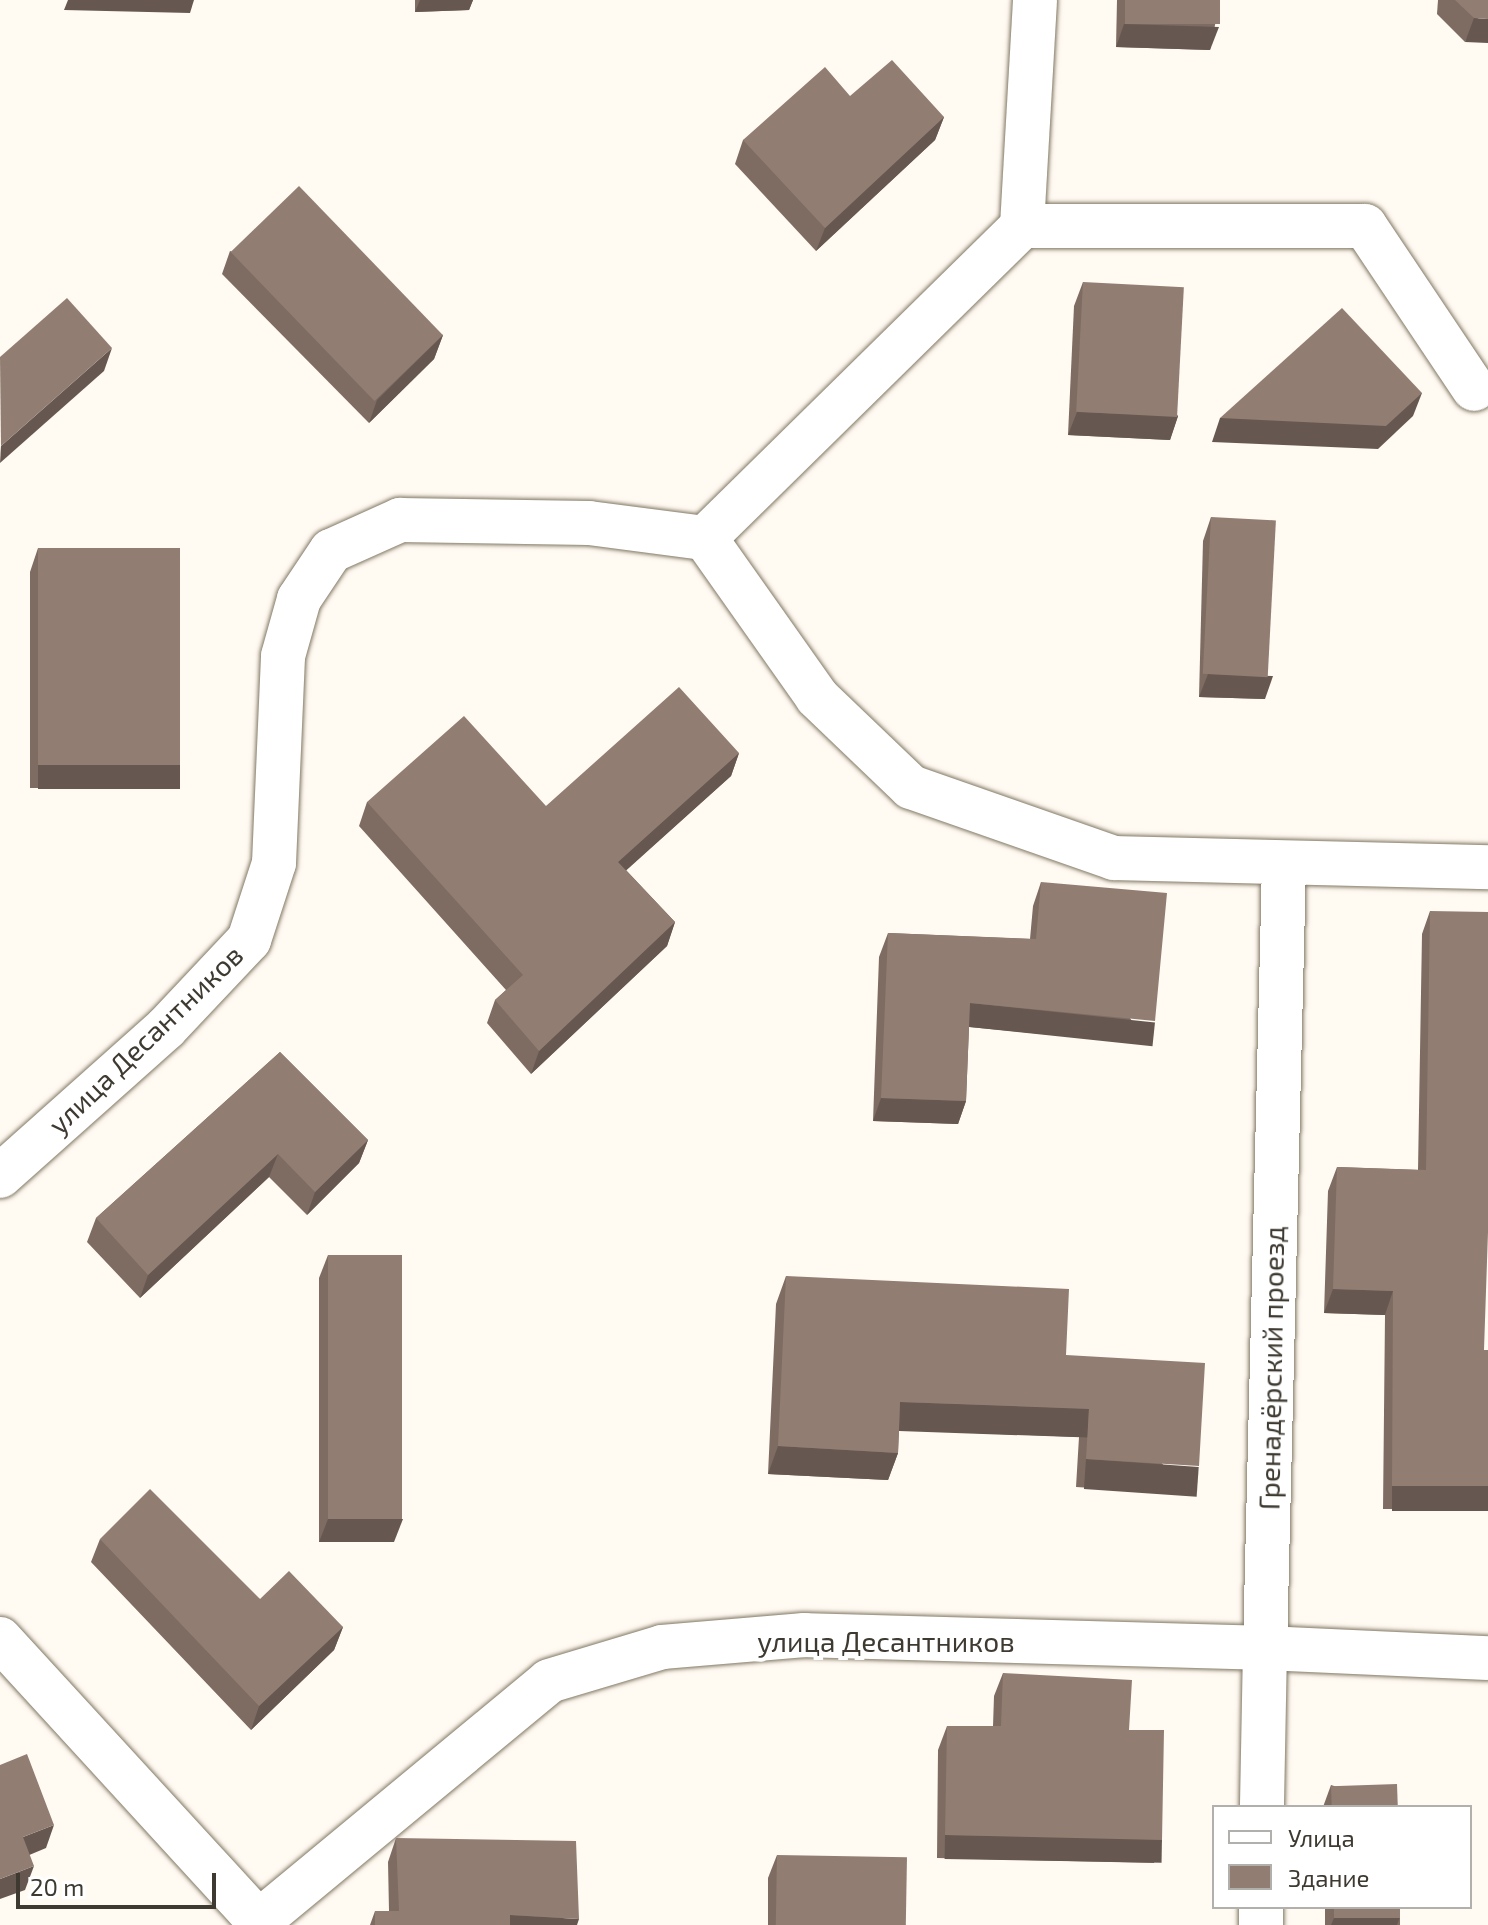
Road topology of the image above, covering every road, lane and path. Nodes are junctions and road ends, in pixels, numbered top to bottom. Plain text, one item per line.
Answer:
1 (1035, 0) edge
2 (1022, 226) junction
3 (1474, 389) dead end
4 (705, 538) junction
5 (1284, 865) junction
6 (1488, 867) edge
7 (0, 1176) edge
8 (0, 1639) edge
9 (1265, 1648) junction
10 (1488, 1658) edge
11 (1262, 1805) edge
12 (263, 1922) edge

1 - 2 street
2 - 3 street
2 - 4 street
4 - 5 street
4 - 7 street, улица Десантников
5 - 6 street
5 - 9 street, Гренадёрский проезд
8 - 12 street, улица Десантников
9 - 10 street
9 - 11 street, Гренадёрский проезд
9 - 12 street, улица Десантников

